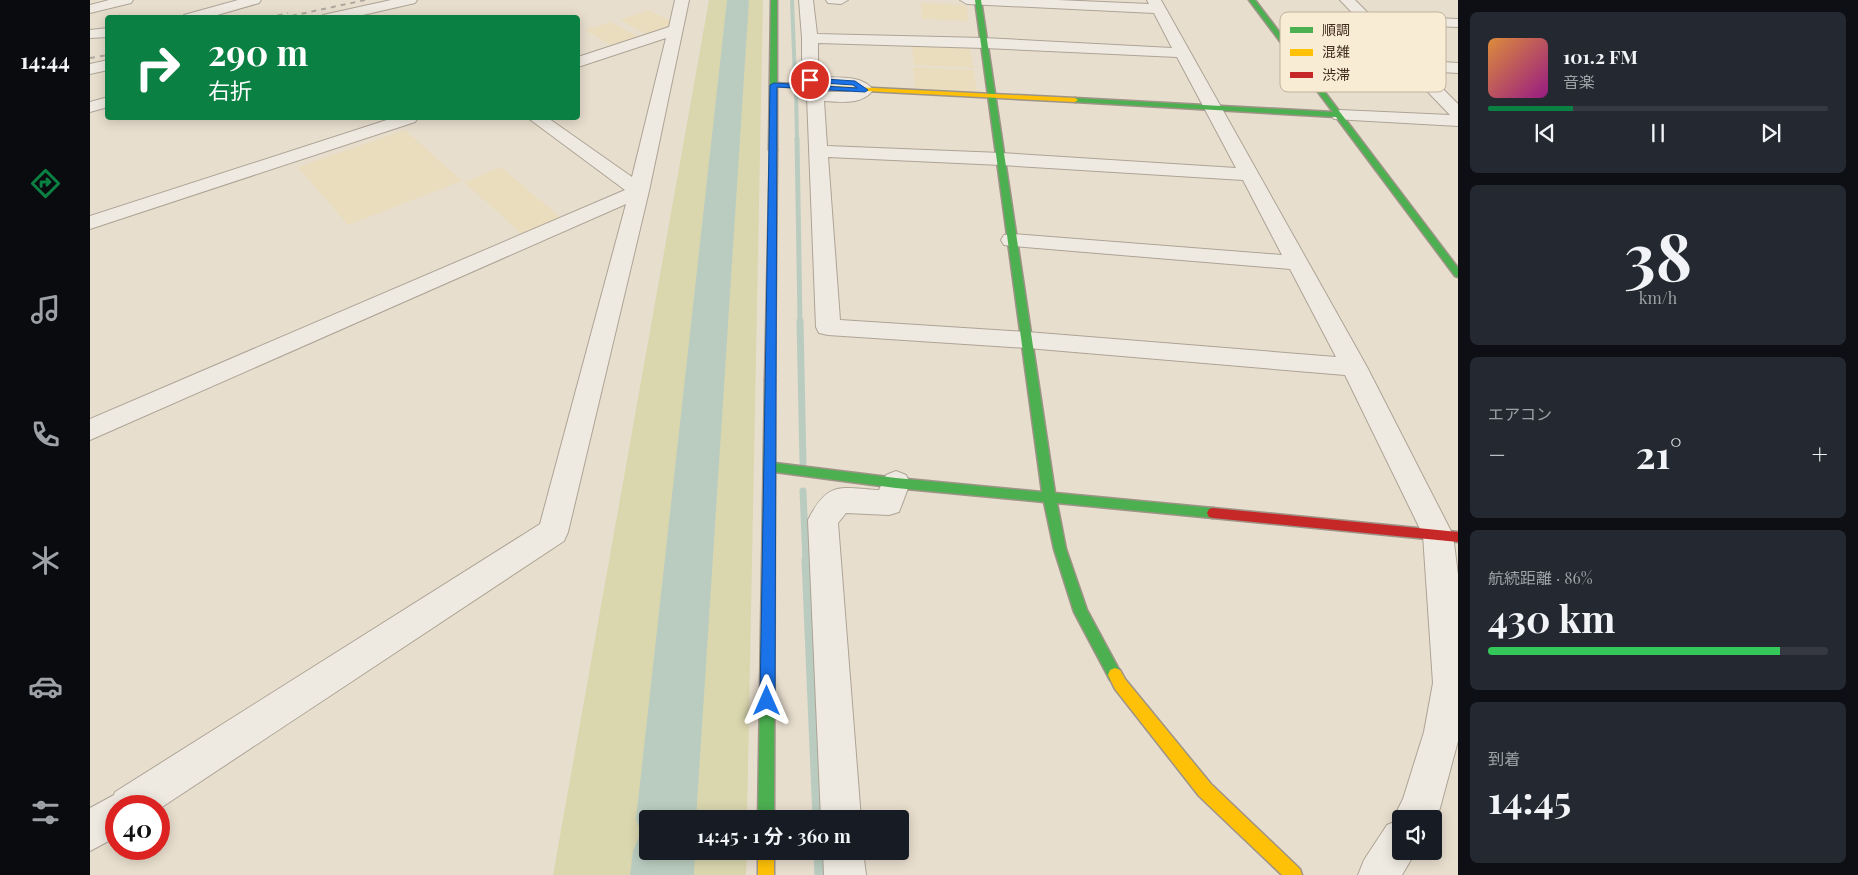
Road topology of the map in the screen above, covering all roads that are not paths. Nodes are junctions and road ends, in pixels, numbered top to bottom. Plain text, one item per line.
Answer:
1 (126, 0) edge
2 (254, 0) edge
3 (410, 0) edge
4 (682, 0) edge
5 (774, 0) edge
6 (806, 0) edge
7 (833, 0) edge
8 (841, 0) edge
9 (967, 0) edge
10 (978, 0) edge
11 (1252, 0) edge
12 (1347, 0) edge
13 (391, 4) junction
14 (1157, 5) edge
15 (90, 9) edge
16 (1360, 12) edge
17 (199, 15) edge
18 (342, 15) edge
19 (403, 15) edge
20 (674, 30) junction
21 (105, 32) edge
22 (90, 34) edge
23 (1280, 37) edge
24 (810, 38) junction
25 (984, 44) junction
26 (1183, 54) junction
27 (580, 61) edge
28 (105, 66) edge
29 (90, 69) edge
30 (774, 85) junction
31 (865, 90) junction
32 (1322, 92) edge
33 (1437, 92) edge
34 (991, 94) junction
35 (105, 103) edge
36 (90, 107) edge
37 (1214, 108) junction
38 (1458, 114) edge
39 (1340, 115) junction
40 (403, 120) edge
41 (540, 120) edge
42 (1458, 121) edge
43 (818, 151) junction
44 (1001, 159) junction
45 (1250, 175) junction
46 (639, 191) junction
47 (90, 223) edge
48 (1012, 240) junction
49 (1298, 263) junction
50 (1458, 274) edge
51 (1027, 340) junction
52 (1354, 367) junction
53 (90, 430) edge
54 (769, 467) junction
55 (896, 483) junction
56 (1049, 496) junction
57 (1448, 536) edge
58 (146, 795) edge
59 (766, 810) edge
60 (840, 810) edge
61 (1419, 810) edge
62 (105, 822) edge
63 (90, 832) edge
64 (1392, 854) edge
65 (766, 860) edge
66 (844, 860) edge
67 (766, 875) edge
68 (845, 875) edge
69 (1294, 875) edge
70 (1379, 875) edge

1 - 15 street
2 - 17 street
3 - 13 street
4 - 20 street
5 - 30 street
6 - 24 street
7 - 8 street
9 - 10 street
10 - 14 street
10 - 25 street
11 - 23 street
12 - 16 street
13 - 18 street
13 - 19 street
14 - 26 street
20 - 27 street
20 - 46 street
21 - 22 street
24 - 25 street
24 - 31 street
25 - 26 street
25 - 34 street
26 - 37 street
28 - 29 street
30 - 31 street
30 - 54 street
31 - 34 street
31 - 43 street
32 - 39 street
33 - 38 street
34 - 37 street
34 - 44 street
35 - 36 street
37 - 39 street
37 - 45 street
39 - 42 street
39 - 50 street
40 - 47 street
41 - 46 street
43 - 44 street
43 - 51 street
44 - 45 street
44 - 48 street
45 - 49 street
46 - 53 street
46 - 58 street
48 - 49 street
48 - 51 street
49 - 52 street
51 - 52 street
51 - 56 street
52 - 57 street
54 - 55 street
54 - 59 street
55 - 56 street
55 - 60 street
56 - 57 street
56 - 69 street
57 - 61 street
62 - 63 street
64 - 70 street
65 - 67 street
66 - 68 street

